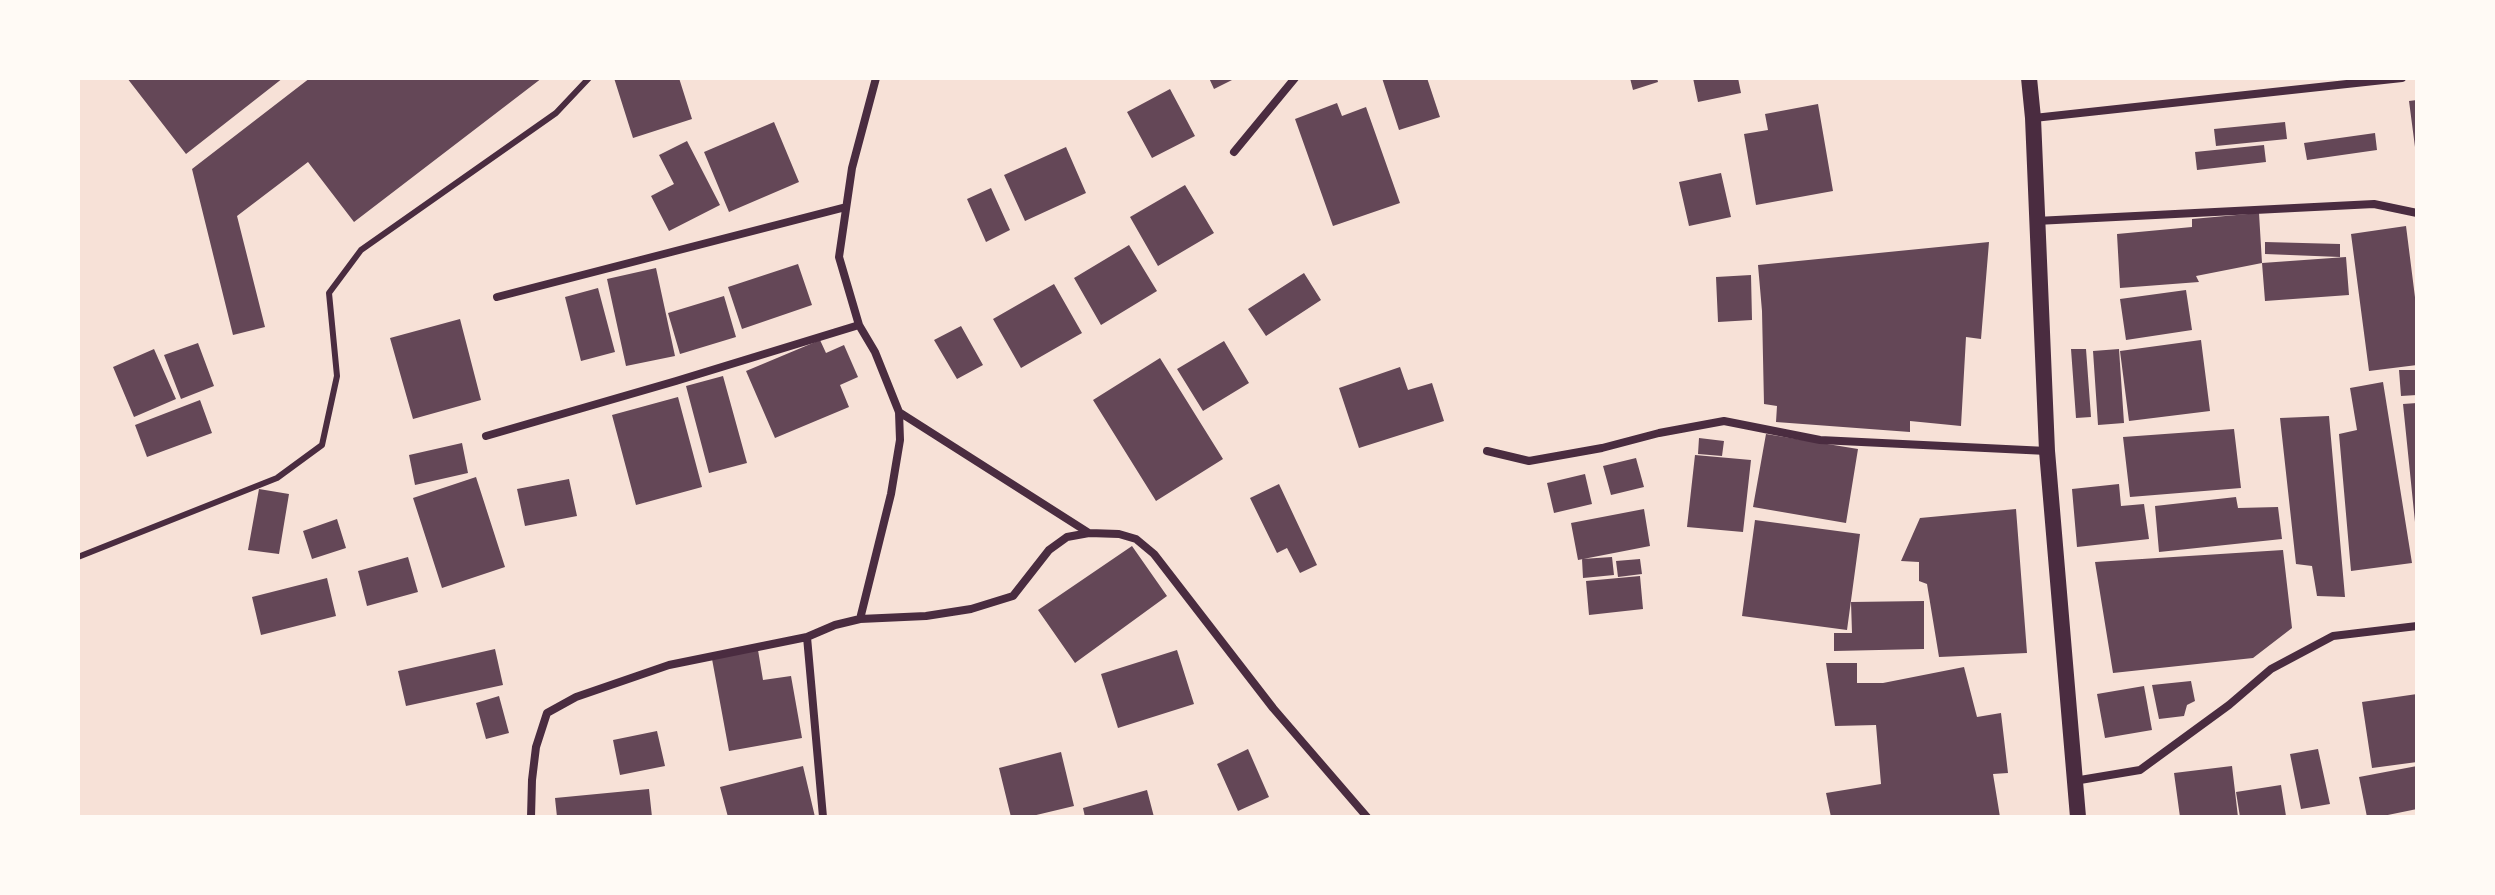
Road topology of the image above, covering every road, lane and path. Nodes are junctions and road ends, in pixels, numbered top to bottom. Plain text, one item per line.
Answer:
1 (589, 78) edge
2 (876, 78) edge
3 (1295, 78) edge
4 (2029, 78) edge
5 (2402, 78) edge
6 (2033, 118) junction
7 (1234, 152) dead end
8 (846, 207) junction
9 (2417, 213) edge
10 (2036, 221) junction
11 (497, 297) dead end
12 (859, 325) junction
13 (899, 412) junction
14 (486, 436) dead end
15 (1487, 451) dead end
16 (2047, 451) junction
17 (1089, 533) junction
18 (78, 557) edge
19 (860, 619) junction
20 (2417, 626) edge
21 (807, 637) junction
22 (2074, 781) junction
23 (531, 817) edge
24 (823, 817) edge
25 (1367, 817) edge
26 (2078, 817) edge

1 - 18 lane
2 - 8 street
3 - 7 street
4 - 6 main road
5 - 6 street
6 - 10 main road
8 - 11 street
8 - 12 street
9 - 10 street
10 - 16 main road
12 - 13 street
12 - 14 street
13 - 17 street
13 - 19 street
15 - 16 street
16 - 22 main road
17 - 19 street
17 - 25 street
19 - 21 street
20 - 22 street
21 - 23 street
21 - 24 street
22 - 26 main road

